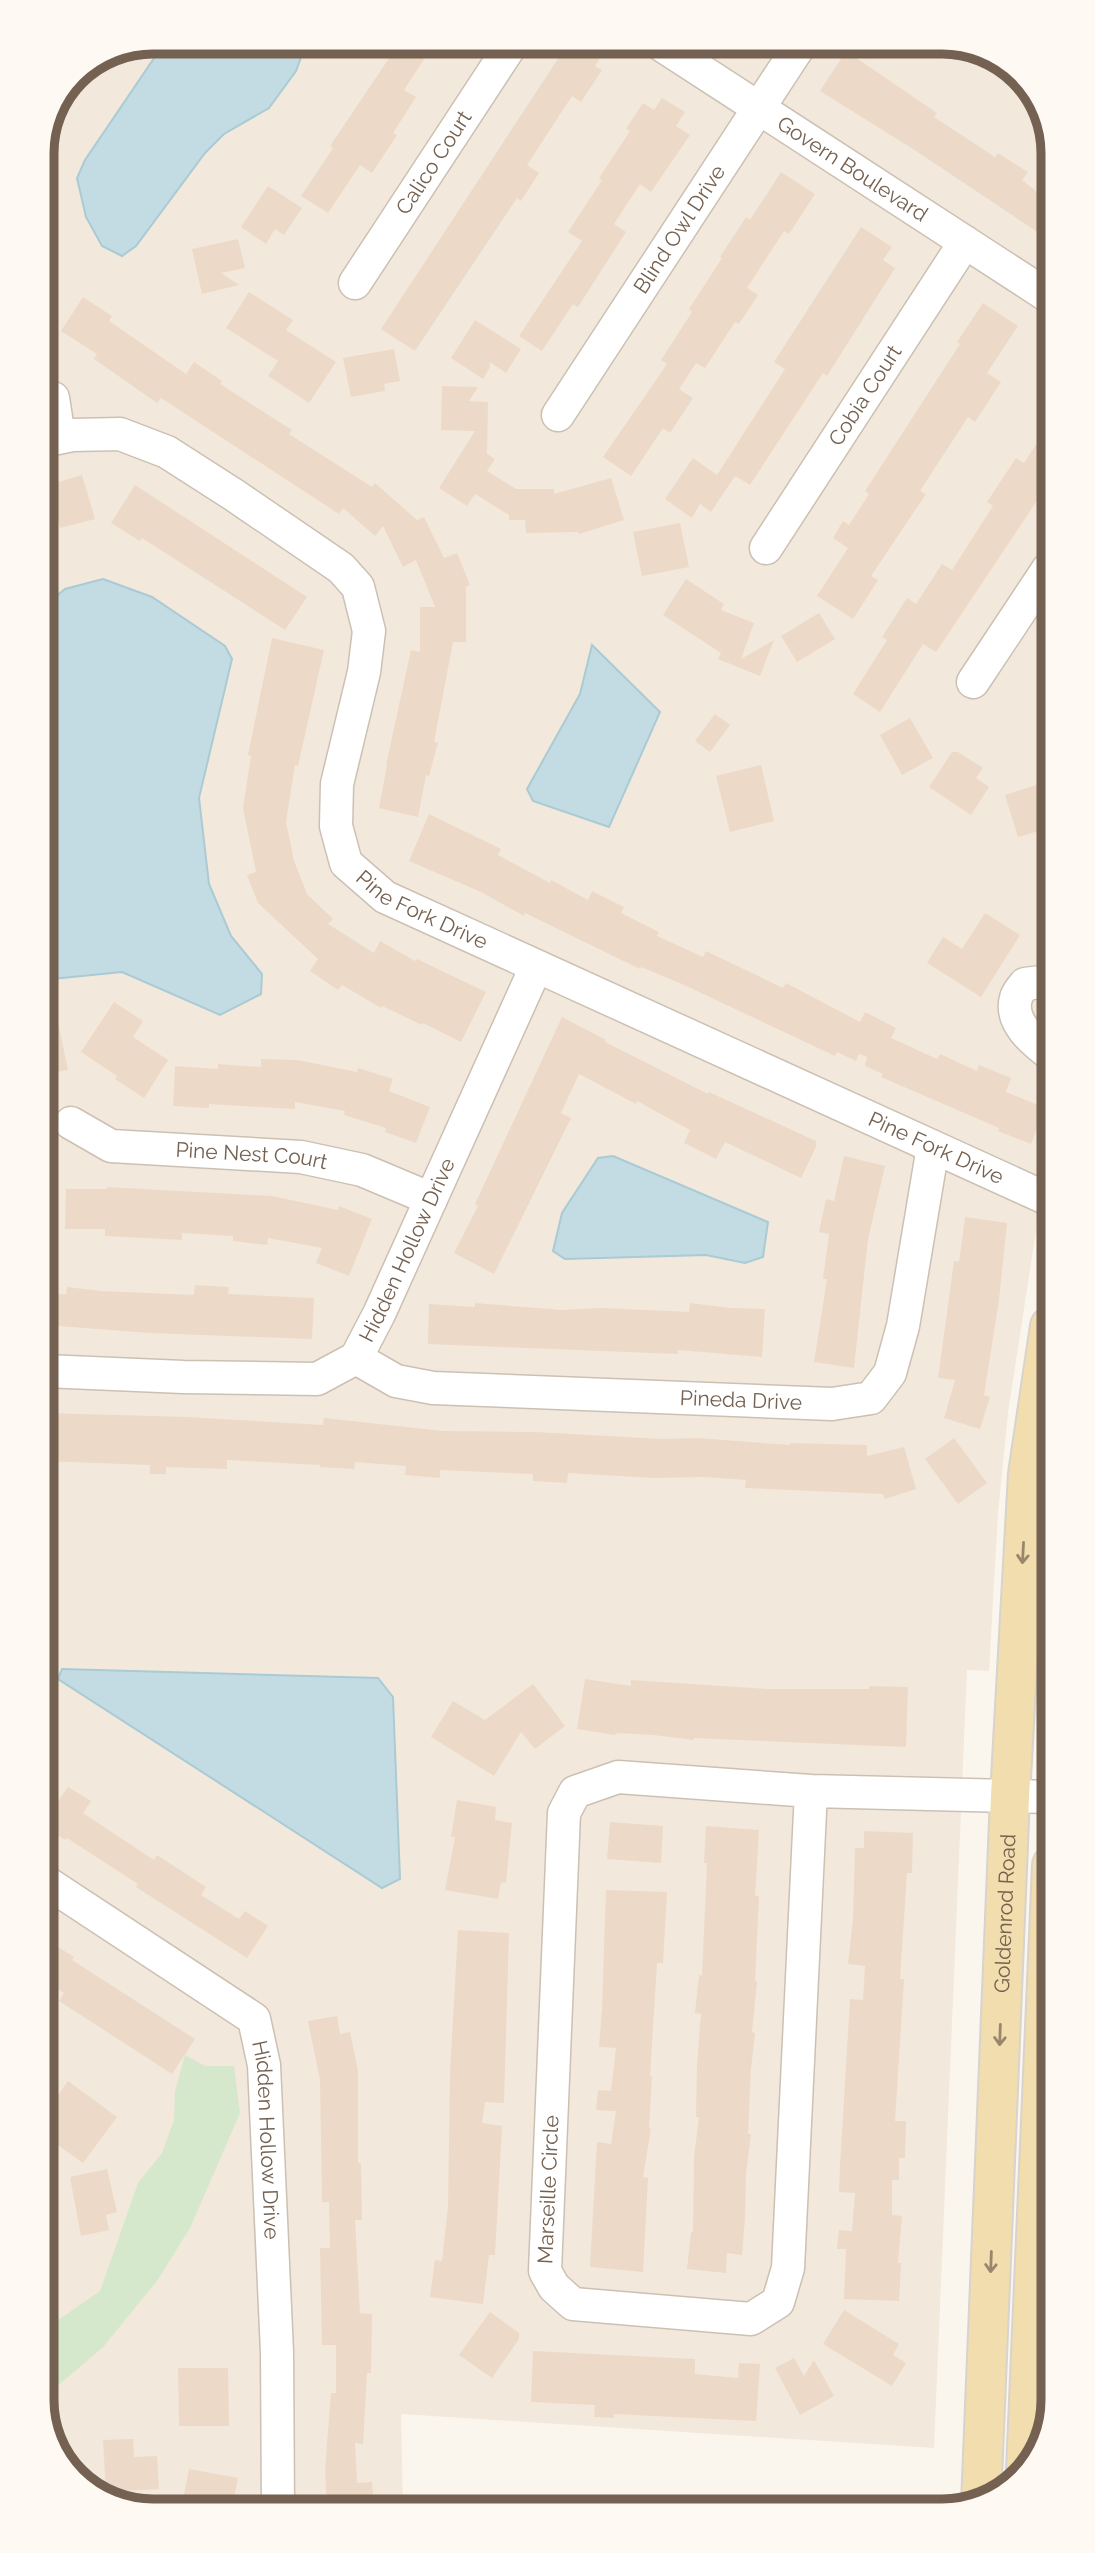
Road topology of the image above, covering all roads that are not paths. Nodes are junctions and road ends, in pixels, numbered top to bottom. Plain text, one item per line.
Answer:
1 (505, 54) edge
2 (676, 54) edge
3 (794, 54) edge
4 (759, 108) junction
5 (965, 242) junction
6 (355, 283) dead end
7 (1041, 291) edge
8 (558, 415) dead end
9 (54, 439) edge
10 (766, 548) dead end
11 (1041, 580) edge
12 (973, 682) dead end
13 (536, 967) junction
14 (1041, 982) edge
15 (1041, 1046) edge
16 (71, 1122) dead end
17 (933, 1147) junction
18 (1041, 1196) edge
19 (431, 1199) junction
20 (356, 1358) junction
21 (54, 1371) edge
22 (1041, 1387) edge
23 (811, 1791) junction
24 (1010, 1796) junction
25 (1041, 1797) edge
26 (54, 1887) edge
27 (1041, 2217) edge
28 (1027, 2450) edge
29 (981, 2491) edge
30 (278, 2499) edge

1 - 6 street, Calico Court
2 - 4 street, Govern Boulevard
3 - 4 street, Blind Owl Drive
4 - 5 street, Govern Boulevard
4 - 8 street, Blind Owl Drive
5 - 7 street, Govern Boulevard
5 - 10 street, Cobia Court
9 - 13 street, Pine Fork Drive
11 - 12 street
13 - 17 street, Pine Fork Drive
13 - 19 street, Hidden Hollow Drive
14 - 15 street
16 - 19 street, Pine Nest Court
17 - 18 street, Pine Fork Drive
17 - 20 street, Pineda Drive
19 - 20 street, Hidden Hollow Drive
20 - 21 street, Hidden Hollow Drive
22 -> 24 main road, Goldenrod Road
23 - 23 street, Marseille Circle
23 - 24 street, Marseille Circle
24 - 25 street, Marseille Circle
24 -> 29 main road, Goldenrod Road
26 - 30 street, Hidden Hollow Drive
27 - 28 main road, Goldenrod Road

